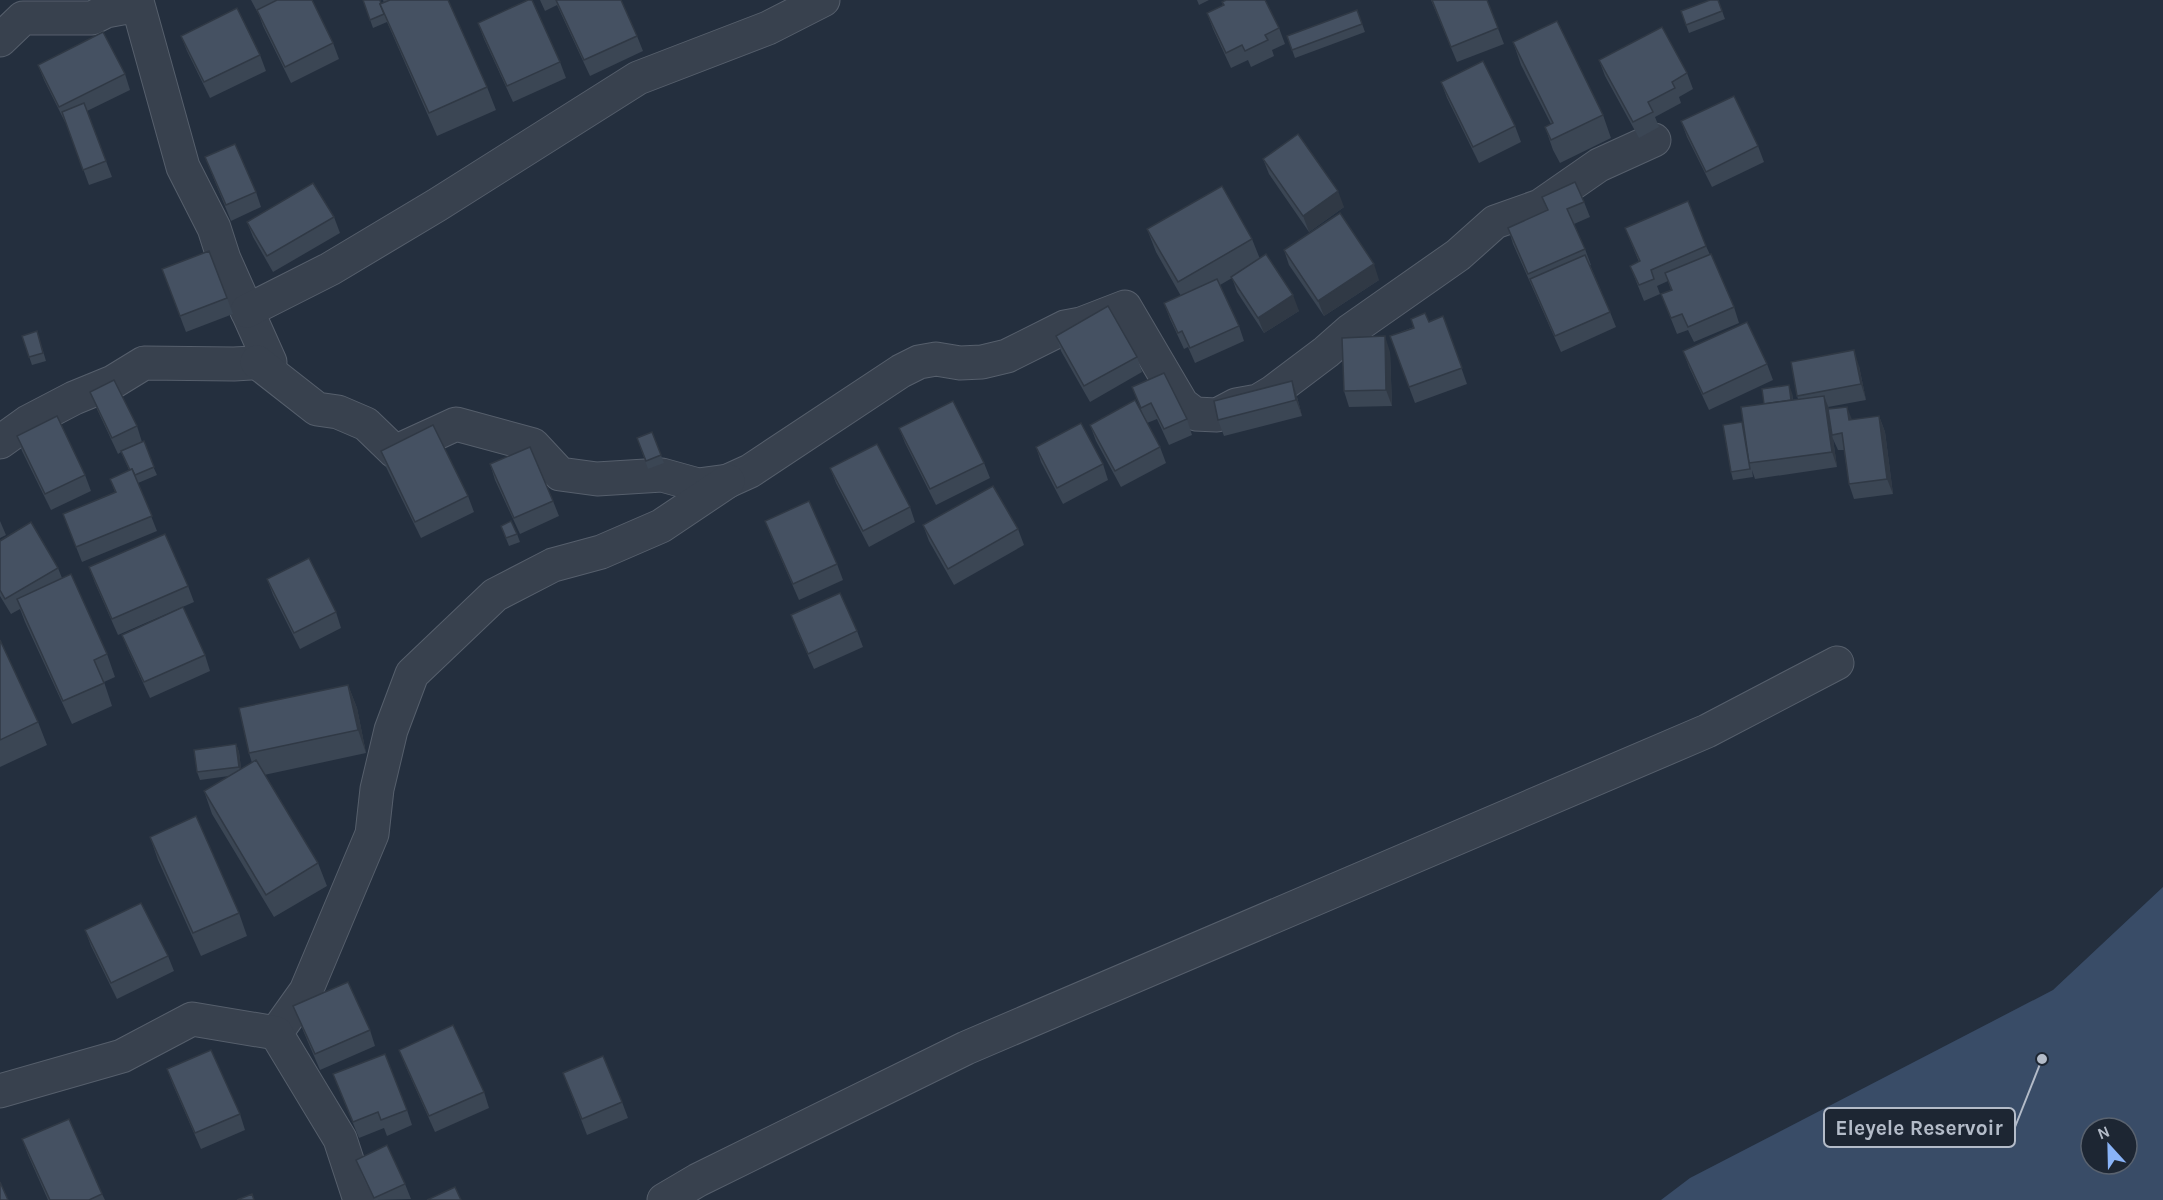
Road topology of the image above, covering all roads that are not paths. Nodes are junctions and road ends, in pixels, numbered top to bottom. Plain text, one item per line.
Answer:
1 (823, 0) edge
2 (140, 3) edge
3 (14, 19) edge
4 (1654, 140) dead end
5 (247, 311) junction
6 (257, 362) junction
7 (0, 442) edge
8 (729, 481) junction
9 (1837, 663) dead end
10 (276, 1032) junction
11 (0, 1091) edge
12 (360, 1200) edge
13 (664, 1200) edge

1 - 5 street
2 - 3 street
2 - 5 street
4 - 8 street
5 - 6 street
6 - 7 street
6 - 8 street
8 - 10 street
9 - 13 street
10 - 11 street
10 - 12 street

